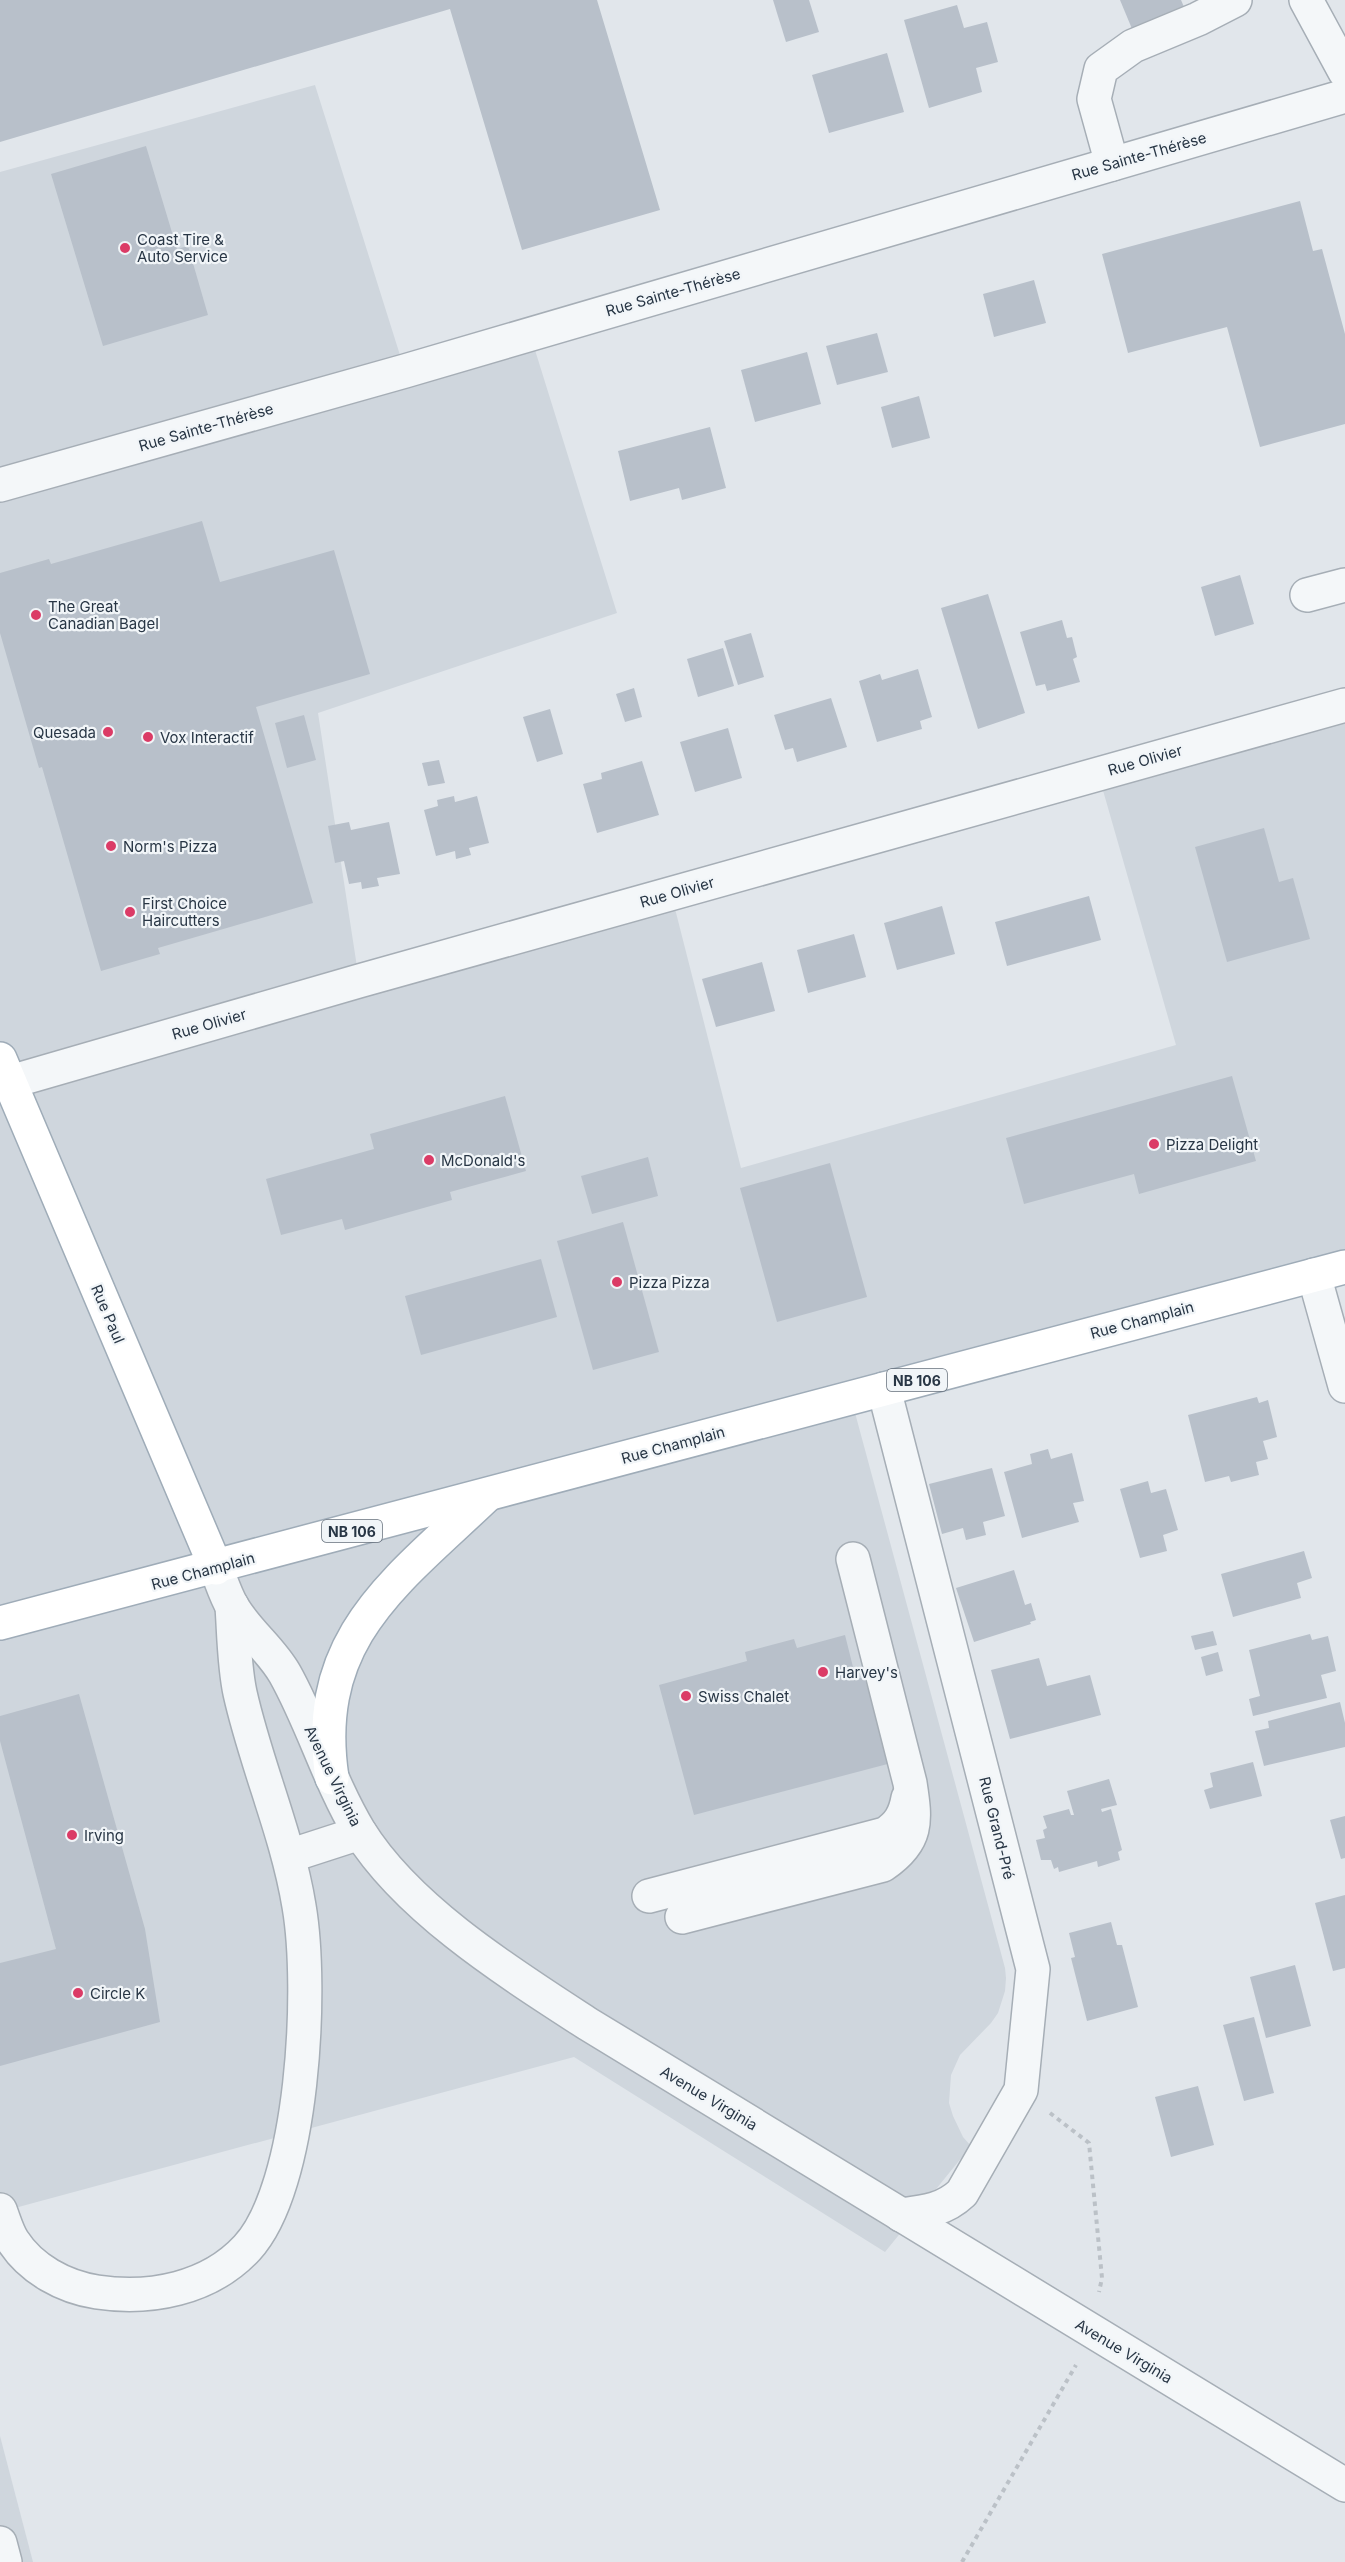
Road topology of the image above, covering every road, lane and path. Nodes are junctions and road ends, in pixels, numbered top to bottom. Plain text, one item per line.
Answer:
1 (1235, 0) edge
2 (1306, 0) edge
3 (1345, 72) edge
4 (1345, 96) edge
5 (1112, 164) junction
6 (0, 485) edge
7 (1345, 585) edge
8 (1308, 595) dead end
9 (1345, 705) edge
10 (5, 1071) edge
11 (1345, 1267) edge
12 (1314, 1275) junction
13 (1345, 1386) edge
14 (884, 1389) junction
15 (489, 1494) junction
16 (853, 1559) dead end
17 (216, 1568) junction
18 (232, 1606) junction
19 (0, 1623) edge
20 (332, 1778) junction
21 (910, 1783) junction
22 (360, 1833) junction
23 (289, 1856) junction
24 (649, 1896) dead end
25 (682, 1917) dead end
26 (0, 2210) edge
27 (901, 2215) junction
28 (1345, 2485) edge
29 (0, 2543) edge
30 (5, 2562) edge

1 - 5 street
2 - 3 street
4 - 5 street, Rue Sainte-Thérèse
5 - 6 street, Rue Sainte-Thérèse
7 - 8 street
9 - 10 street, Rue Olivier
10 - 17 main road, Rue Paul
11 - 12 main road, Rue Champlain / NB 106
12 - 13 street
12 - 14 main road, Rue Champlain / NB 106
14 - 15 main road, Rue Champlain / NB 106
14 - 27 street, Rue Grand-Pré
15 - 17 main road, Rue Champlain / NB 106
15 - 20 main road
16 - 21 street
17 - 18 street, Avenue Virginia
17 - 19 main road, Rue Champlain / NB 106
18 - 20 street, Avenue Virginia
18 - 23 street
20 - 22 street, Avenue Virginia
21 - 24 street
21 - 25 street
22 - 23 street
22 - 27 street, Avenue Virginia
23 - 26 street
27 - 28 street, Avenue Virginia
29 - 30 street

